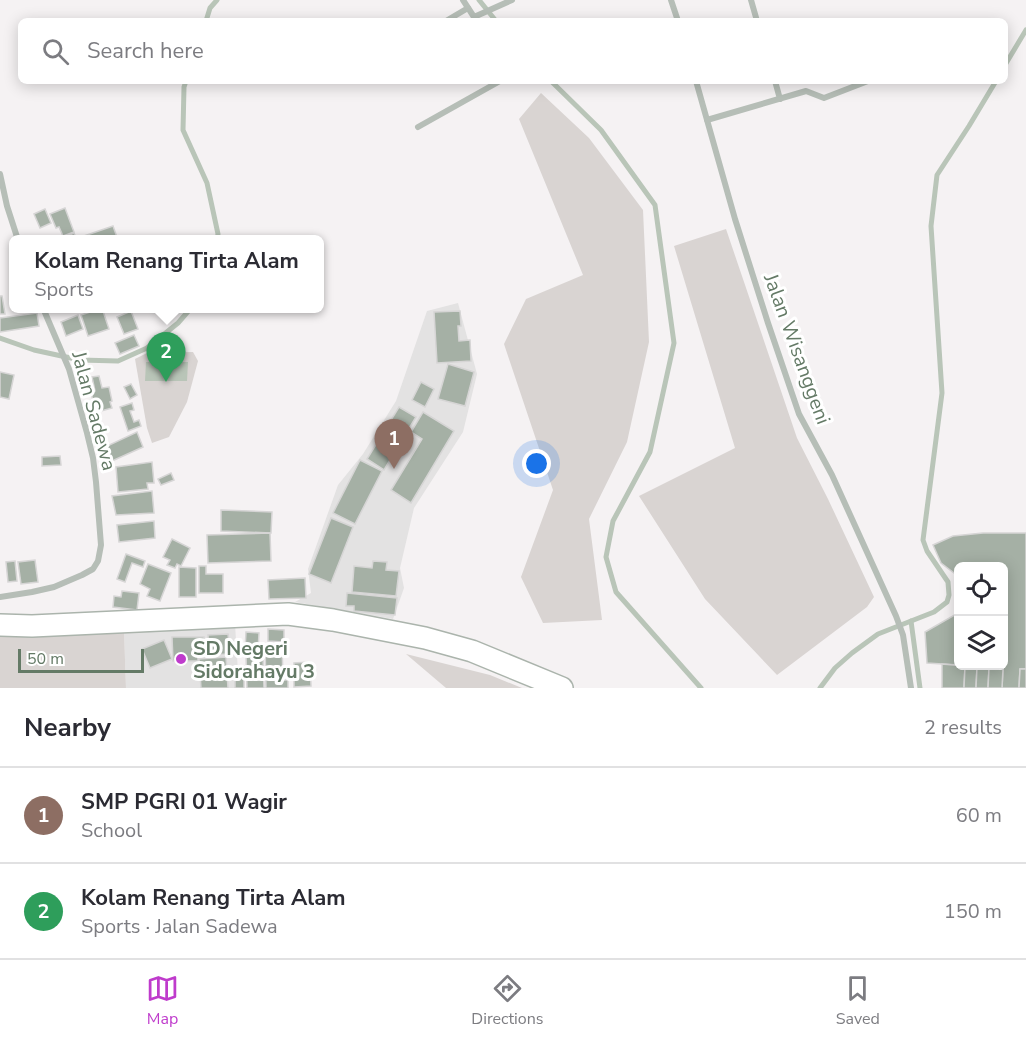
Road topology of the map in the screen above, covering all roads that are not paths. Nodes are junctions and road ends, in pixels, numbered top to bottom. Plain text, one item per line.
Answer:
1 (463, 0) edge
2 (671, 0) edge
3 (751, 0) edge
4 (509, 2) edge
5 (468, 8) junction
6 (451, 18) edge
7 (475, 18) edge
8 (477, 18) edge
9 (677, 18) edge
10 (756, 18) edge
11 (495, 84) edge
12 (697, 84) edge
13 (776, 84) edge
14 (860, 84) edge
15 (780, 99) junction
16 (707, 120) junction
17 (418, 127) dead end
18 (0, 174) edge
19 (16, 235) edge
20 (45, 313) edge
21 (0, 597) edge
22 (0, 625) edge
23 (562, 688) edge
24 (911, 688) edge

1 - 5 street
2 - 9 street
3 - 10 street
4 - 8 street
5 - 6 street
5 - 7 street
11 - 17 street
12 - 16 street, Jalan Wisanggeni
13 - 15 street
14 - 15 street
15 - 16 street
16 - 24 street, Jalan Wisanggeni
18 - 19 street
20 - 21 street, Jalan Sadewa
22 - 23 main road

